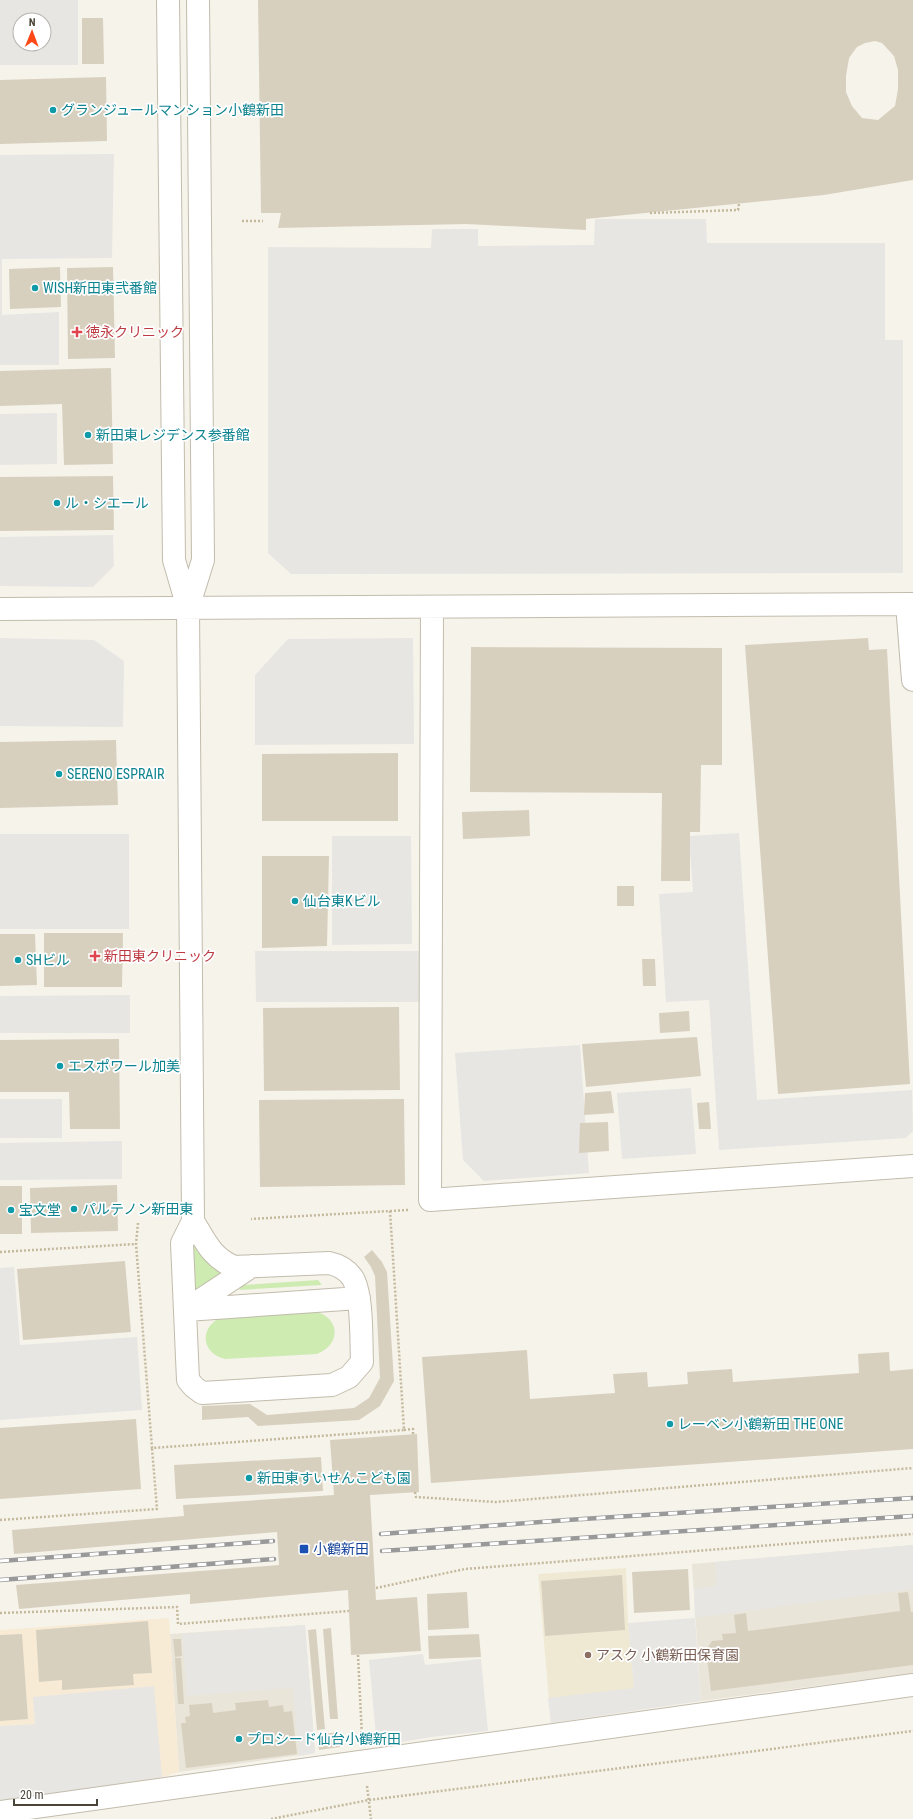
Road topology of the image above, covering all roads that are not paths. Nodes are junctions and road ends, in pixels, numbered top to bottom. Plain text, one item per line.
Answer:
1 (168, 0) edge
2 (198, 0) edge
3 (910, 604) edge
4 (432, 607) junction
5 (188, 608) junction
6 (0, 609) edge
7 (913, 680) edge
8 (913, 1166) edge
9 (193, 1221) junction
10 (252, 1266) junction
11 (359, 1298) junction
12 (186, 1310) junction
13 (913, 1685) edge
14 (0, 1812) edge

1 - 5 street
2 - 5 street
3 - 4 street
3 - 7 street
4 - 5 street
4 - 8 street
5 - 6 street
5 - 9 street
9 - 10 street
9 - 12 street
10 - 11 street
10 - 12 street
11 - 12 street
11 - 12 street
13 - 14 street

